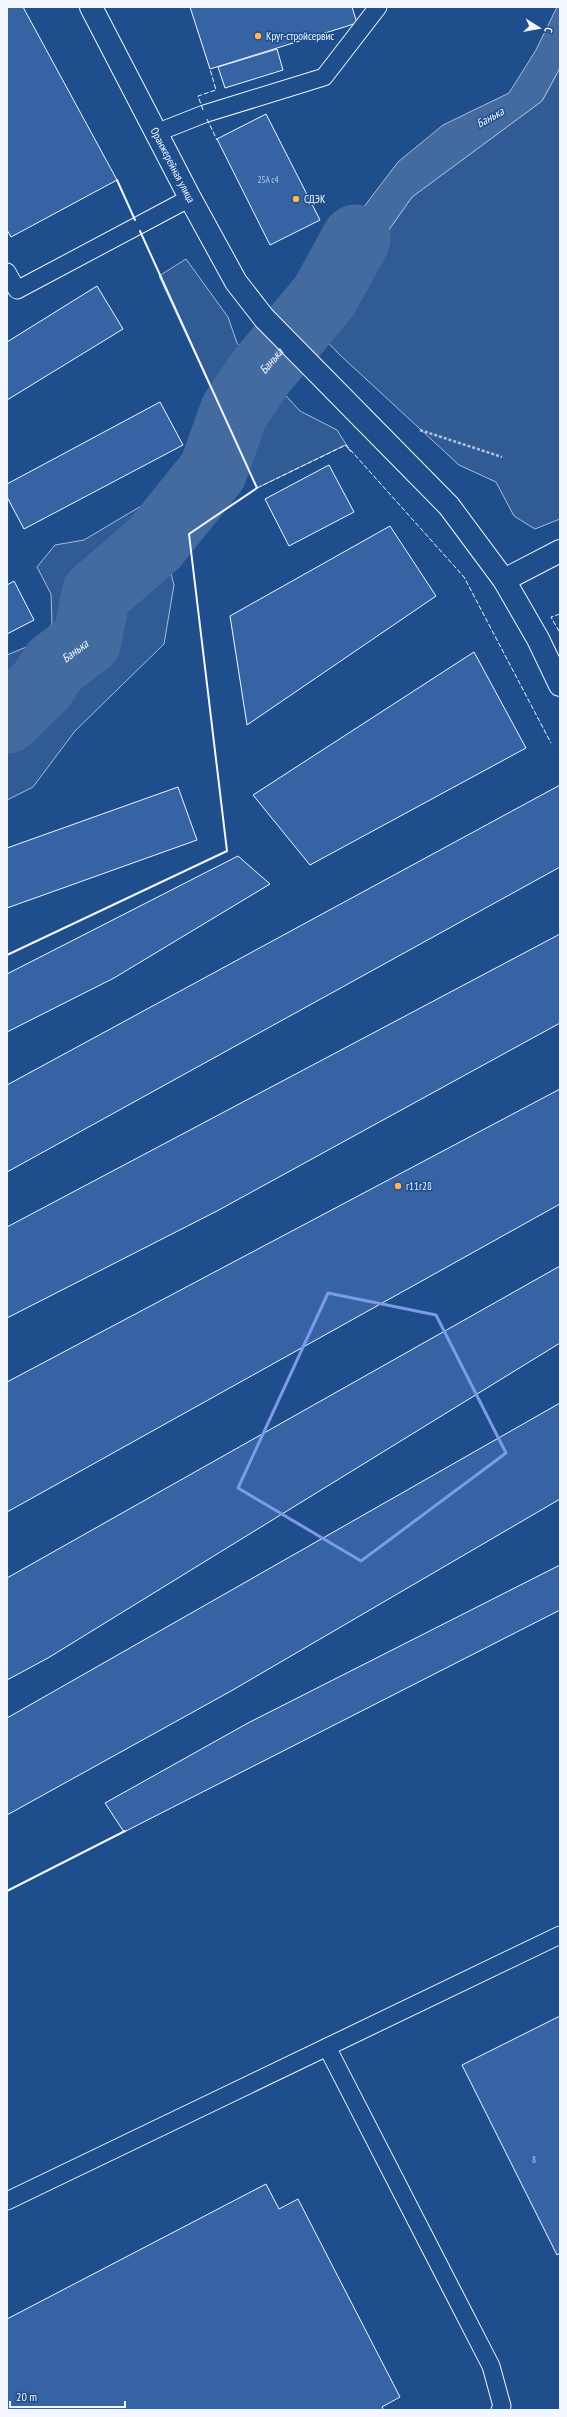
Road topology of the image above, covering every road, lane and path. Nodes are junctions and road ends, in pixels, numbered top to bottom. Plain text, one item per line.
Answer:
1 (91, 7) edge
2 (378, 7) edge
3 (156, 133) junction
4 (190, 198) junction
5 (7, 272) edge
6 (418, 429) dead end
7 (502, 457) dead end
8 (560, 551) edge
9 (504, 580) junction
10 (560, 685) edge
11 (560, 1935) edge
12 (327, 2047) junction
13 (7, 2201) edge
14 (500, 2410) edge

1 - 3 main road, Оранжерейная улица
2 - 3 lane
3 - 4 main road, Оранжерейная улица
4 - 5 lane
4 - 9 main road, Оранжерейная улица
6 - 7 path
8 - 9 main road
9 - 10 main road, Оранжерейная улица
11 - 12 lane
12 - 13 lane
12 - 14 lane

